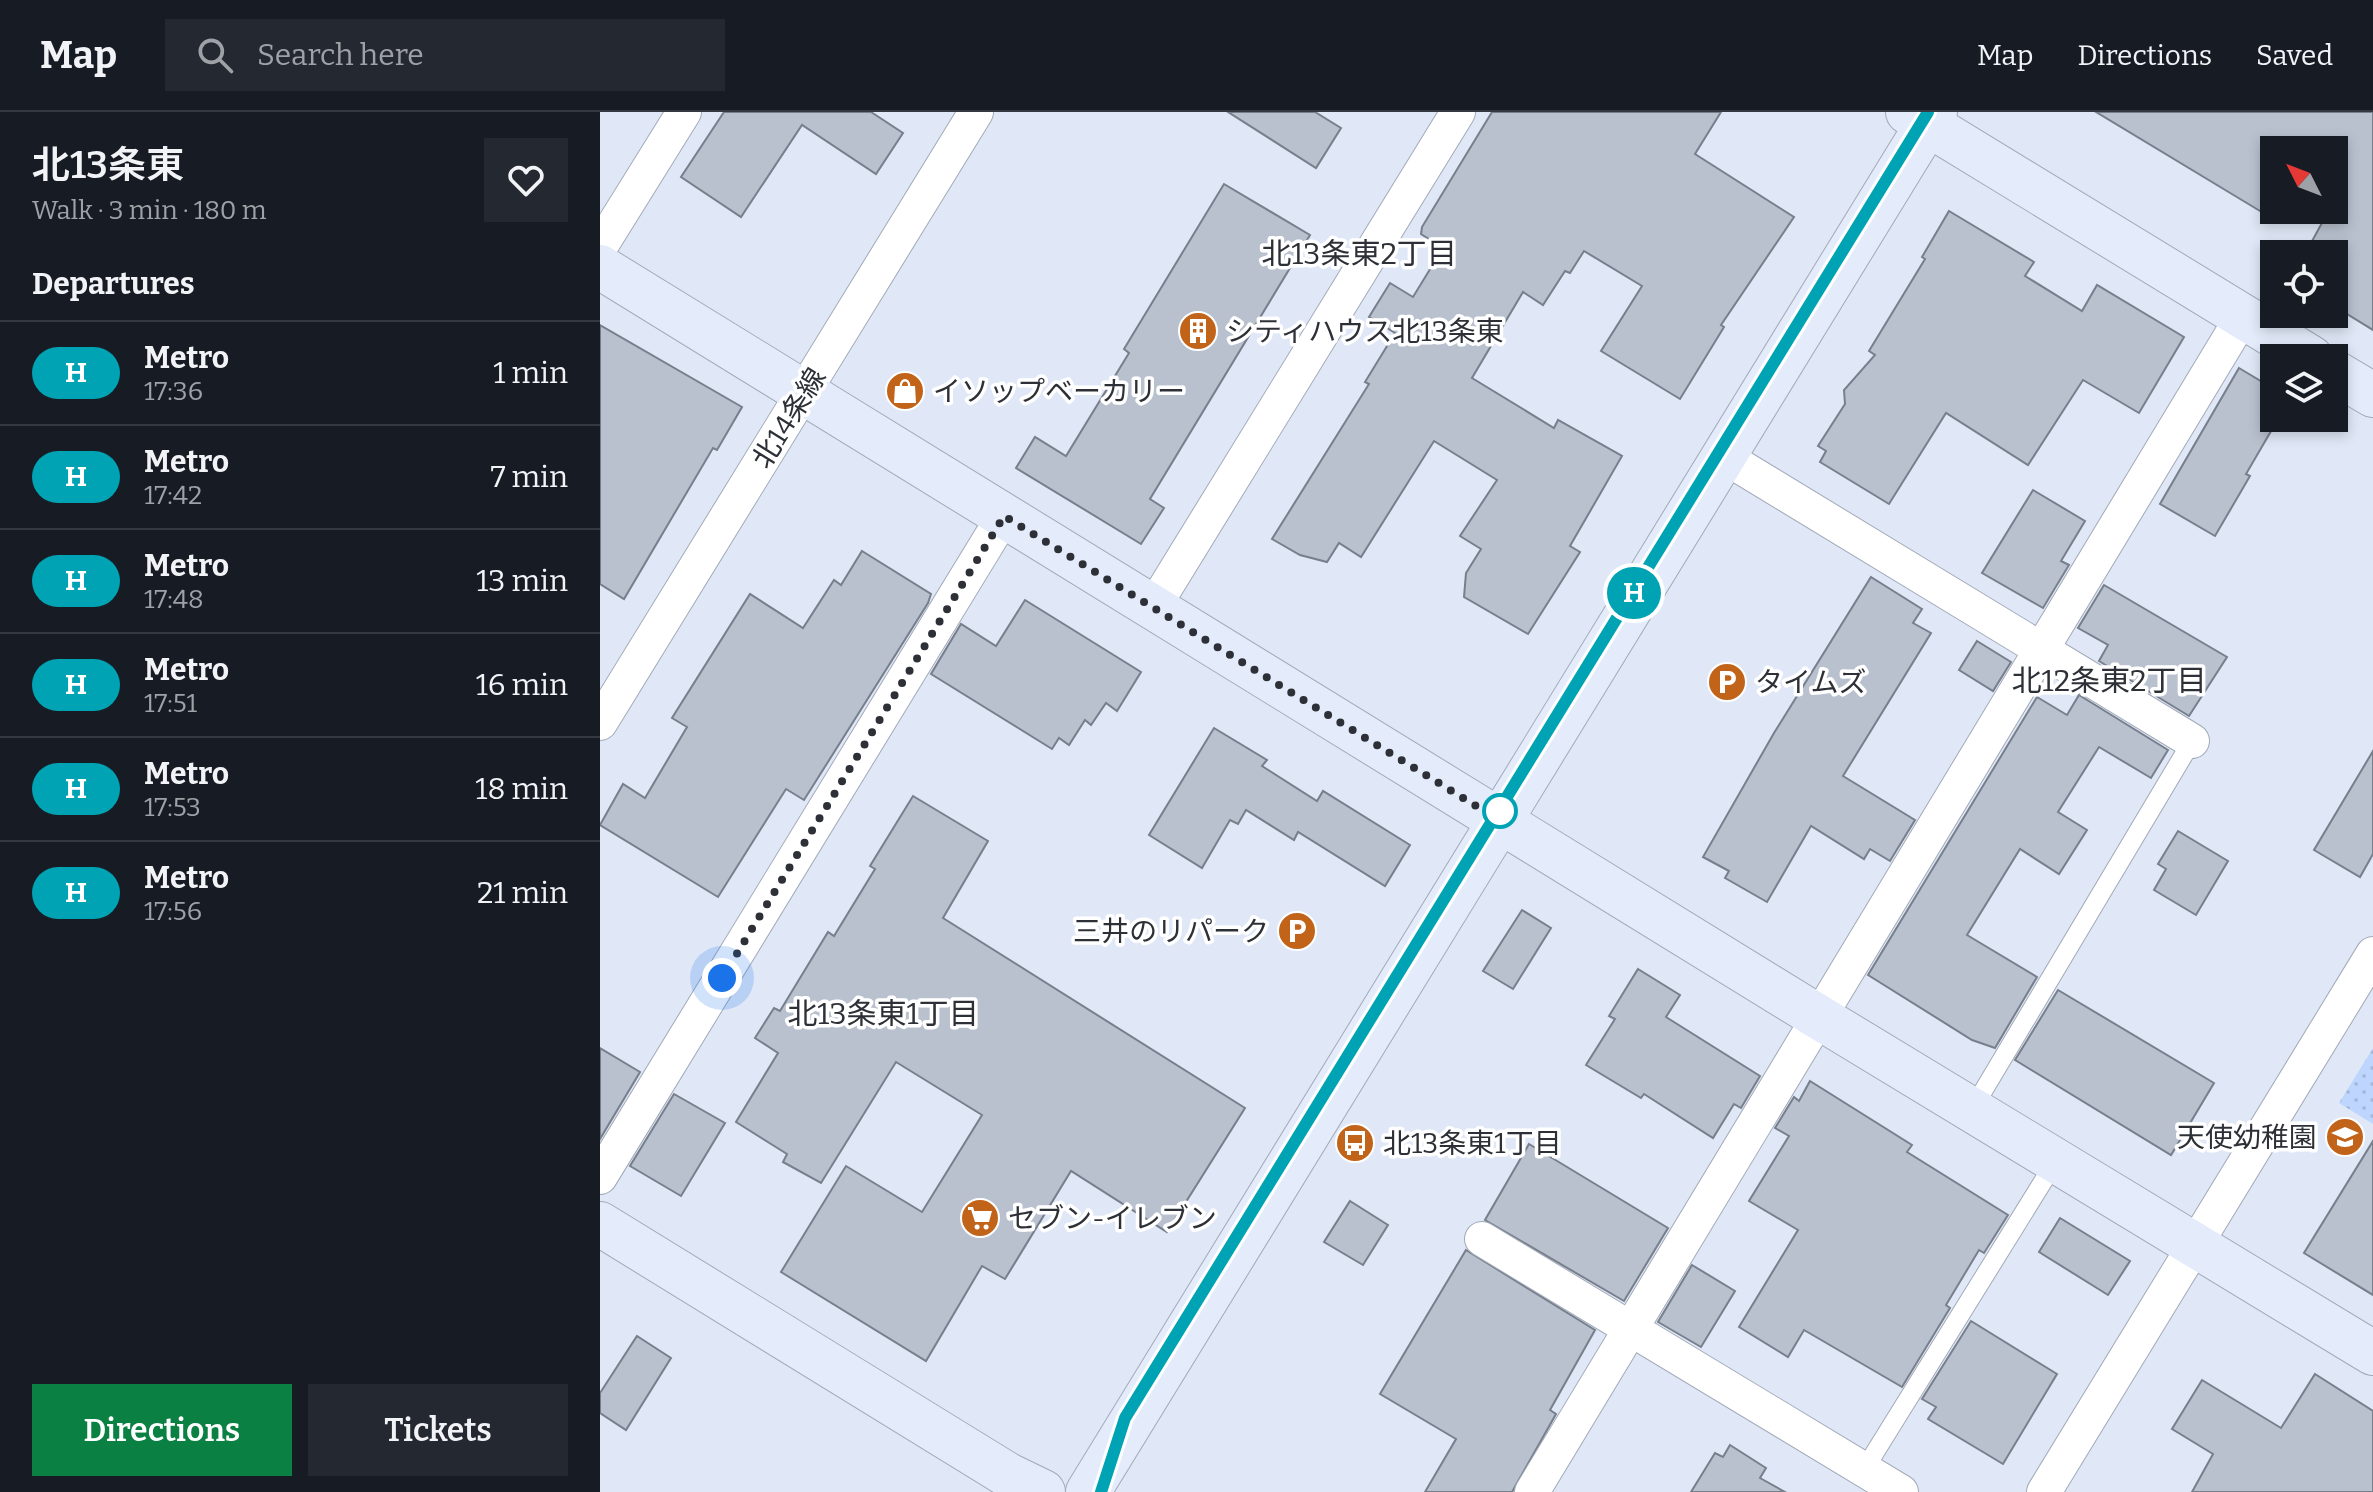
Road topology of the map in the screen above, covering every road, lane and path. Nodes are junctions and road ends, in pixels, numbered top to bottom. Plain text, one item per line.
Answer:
1 (684, 112) edge
2 (976, 112) edge
3 (1458, 112) edge
4 (1924, 116) edge
5 (600, 247) edge
6 (600, 267) edge
7 (2243, 316) junction
8 (2288, 344) edge
9 (2348, 380) edge
10 (805, 391) junction
11 (2373, 395) edge
12 (1723, 456) junction
13 (1004, 516) junction
14 (1154, 606) junction
15 (2043, 650) junction
16 (600, 723) edge
17 (2192, 741) joint
18 (1499, 820) junction
19 (2373, 954) edge
20 (1817, 1016) junction
21 (1973, 1108) junction
22 (2057, 1159) junction
23 (600, 1177) edge
24 (600, 1224) edge
25 (1482, 1239) dead end
26 (2196, 1244) junction
27 (1630, 1328) junction
28 (2373, 1353) edge
29 (1864, 1470) junction
30 (1043, 1492) edge
31 (1088, 1492) edge
32 (1532, 1492) edge
33 (1901, 1492) edge
34 (2044, 1492) edge

1 - 5 street
2 - 10 street, 北14条線
3 - 14 street
4 - 7 street
4 - 12 street
6 - 10 street
7 - 8 street
7 - 15 street
9 - 11 street
10 - 13 street
10 - 16 street, 北14条線
12 - 15 street
12 - 18 street
13 - 14 street
13 - 23 street
14 - 18 street
15 - 17 street
15 - 20 street
17 - 21 lane
18 - 20 street
18 - 31 street
19 - 26 street
20 - 21 street
20 - 27 street
21 - 22 street
22 - 26 street
22 - 29 lane
24 - 30 street
25 - 27 street
26 - 28 street
26 - 34 street
27 - 29 street
27 - 32 street
29 - 33 street

